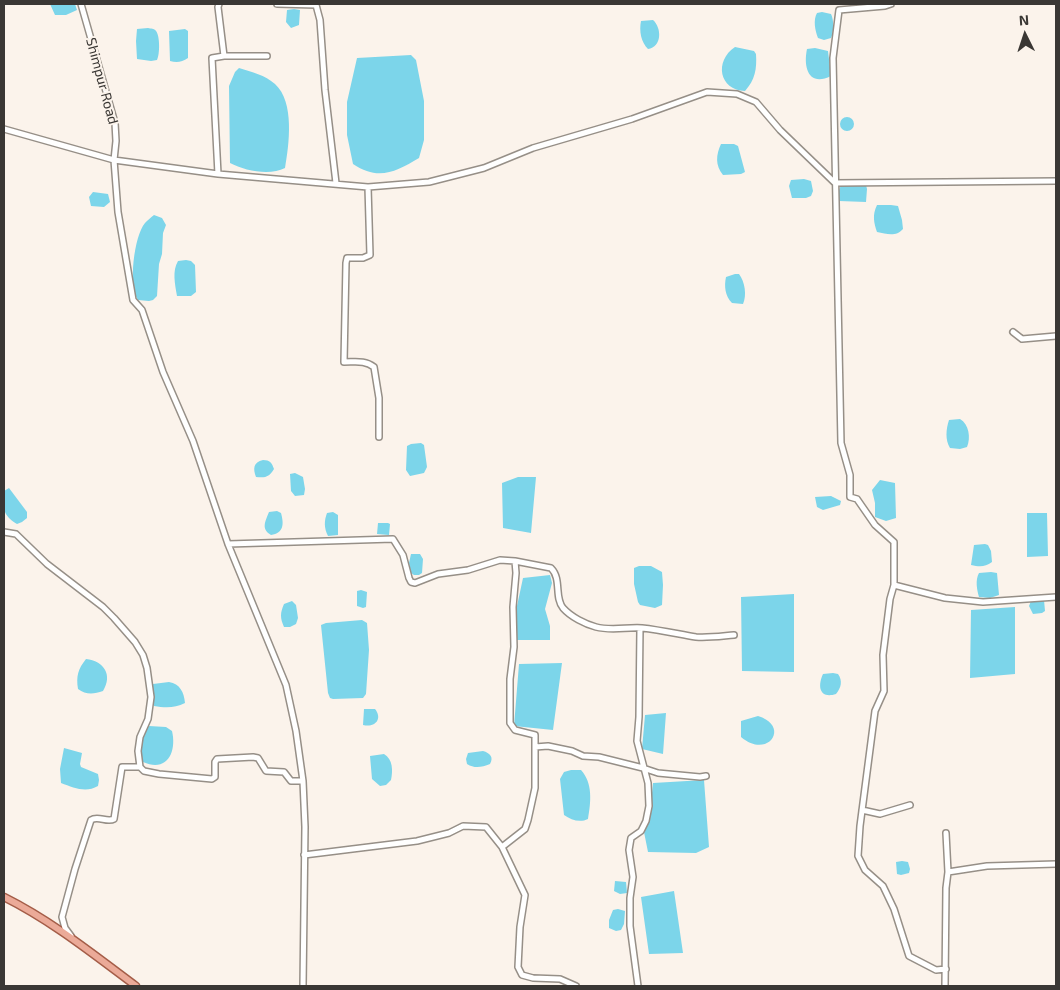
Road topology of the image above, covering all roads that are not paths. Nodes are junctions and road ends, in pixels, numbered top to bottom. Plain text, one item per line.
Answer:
1 (82, 4) edge
2 (219, 4) edge
3 (277, 4) edge
4 (891, 4) edge
5 (224, 56) junction
6 (267, 56) dead end
7 (4, 130) edge
8 (114, 160) junction
9 (218, 174) junction
10 (1056, 181) edge
11 (336, 183) junction
12 (835, 183) junction
13 (368, 187) junction
14 (1013, 332) dead end
15 (1056, 336) edge
16 (379, 437) dead end
17 (4, 532) edge
18 (228, 544) junction
19 (515, 561) junction
20 (894, 584) junction
21 (1056, 597) edge
22 (640, 628) junction
23 (734, 636) dead end
24 (535, 747) junction
25 (140, 767) junction
26 (643, 768) junction
27 (706, 776) dead end
28 (304, 781) junction
29 (910, 805) dead end
30 (862, 810) junction
31 (946, 832) dead end
32 (502, 847) junction
33 (304, 855) junction
34 (1056, 864) edge
35 (948, 872) junction
36 (4, 897) edge
37 (73, 939) junction
38 (946, 969) junction
39 (560, 979) junction
40 (136, 986) edge
41 (303, 986) edge
42 (558, 986) edge
43 (576, 986) edge
44 (638, 986) edge
45 (945, 986) edge

1 - 8 street, Shimpur Road
2 - 5 street
3 - 11 street
4 - 12 street
5 - 6 street
5 - 9 street
7 - 8 street
8 - 9 street
8 - 18 street, Shimpur Road
9 - 11 street
10 - 12 street
11 - 13 street
12 - 13 street
12 - 20 street
13 - 16 street
14 - 15 street
17 - 25 street
18 - 19 street
18 - 28 street, Shimpur Road
19 - 22 street
19 - 24 street
20 - 21 street
20 - 30 street
22 - 23 street
22 - 26 street
24 - 26 street
24 - 32 street
25 - 28 street
25 - 37 street
26 - 27 street
26 - 44 street
28 - 33 street, Shimpur Road
29 - 30 street
30 - 38 street
31 - 35 street
32 - 33 street
32 - 39 street
33 - 41 street, Shimpur Road
34 - 35 street
35 - 38 street
36 - 37 main road
37 - 40 main road
38 - 45 street
39 - 42 street
39 - 43 street

